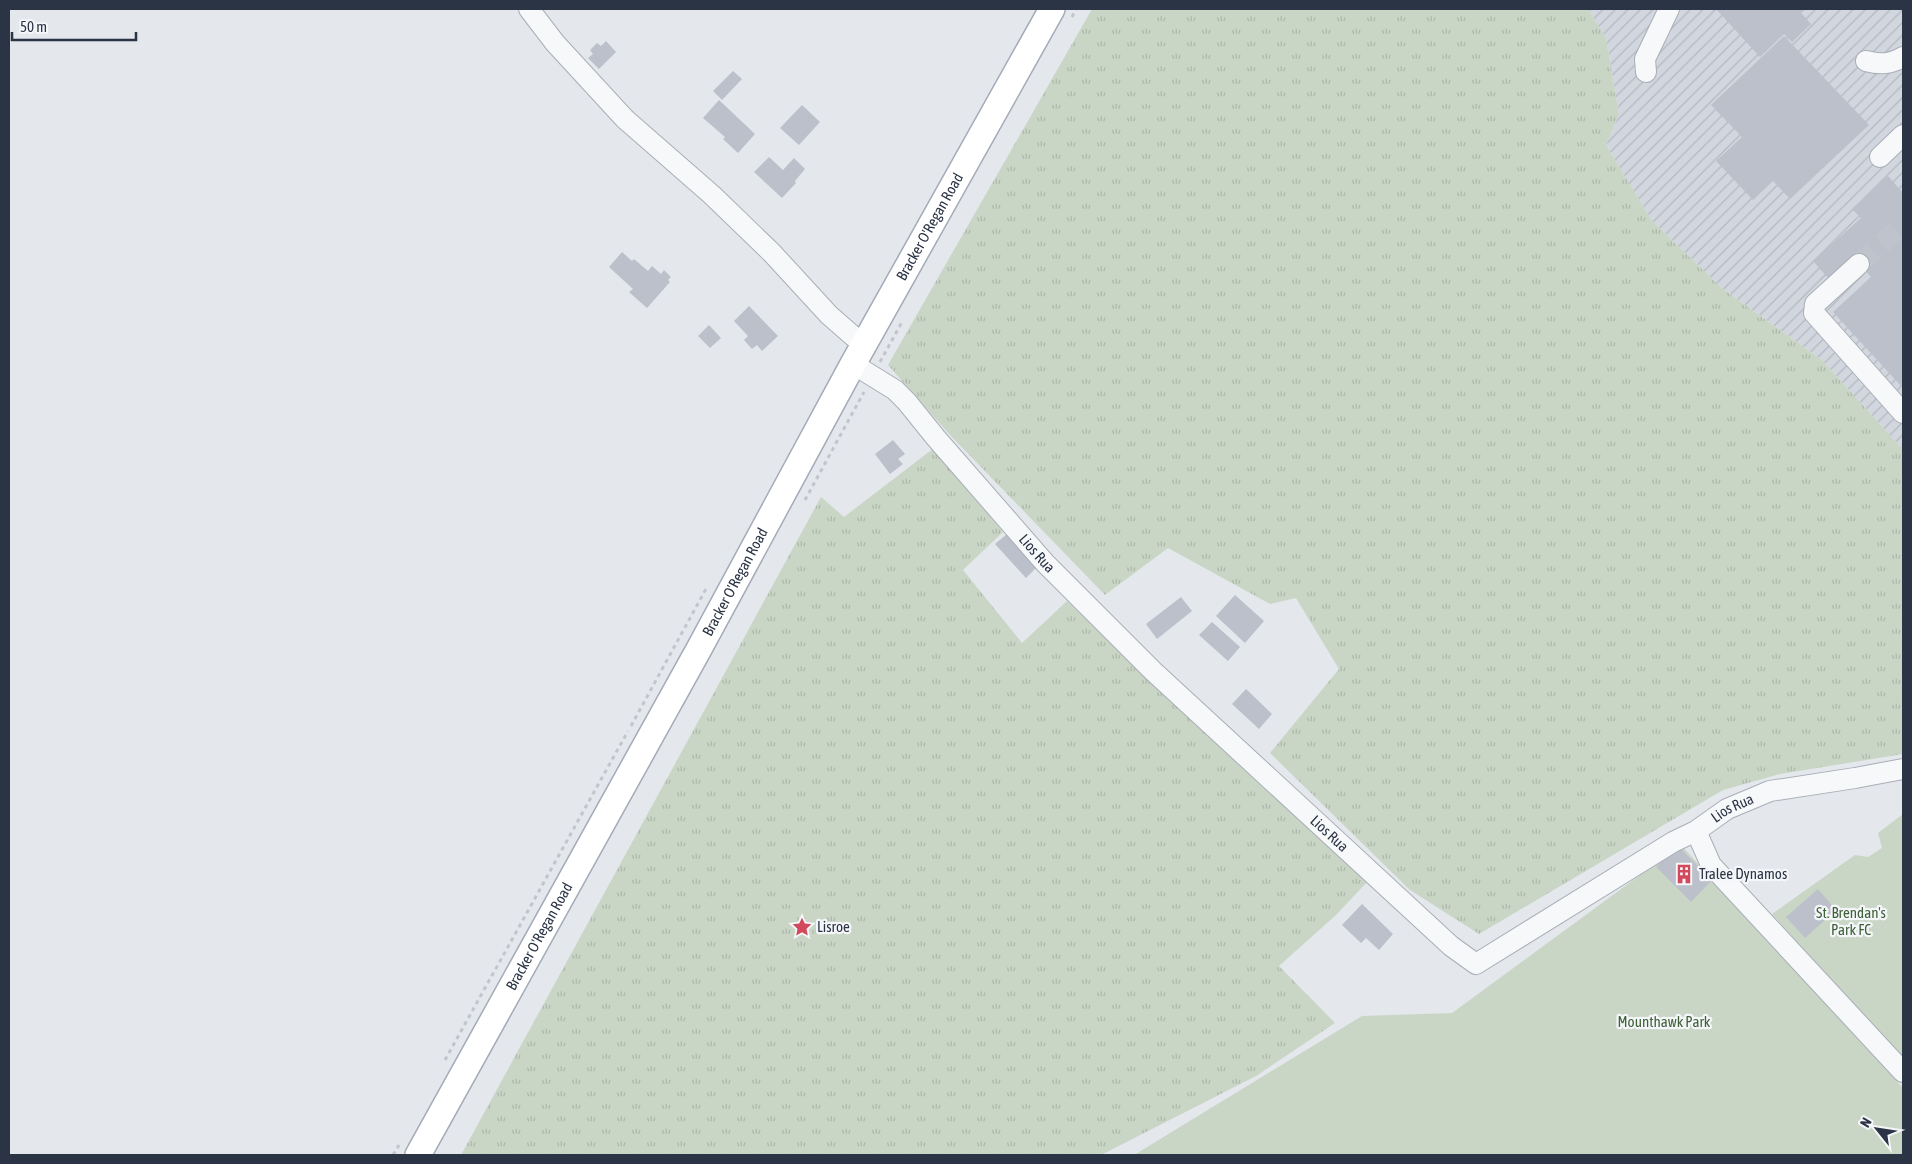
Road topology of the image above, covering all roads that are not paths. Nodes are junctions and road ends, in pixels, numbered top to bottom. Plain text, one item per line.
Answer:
1 (529, 9) edge
2 (1052, 9) edge
3 (1669, 9) edge
4 (1903, 57) edge
5 (1866, 61) dead end
6 (1646, 72) dead end
7 (1903, 135) edge
8 (1880, 157) dead end
9 (1860, 264) tunnel mouth
10 (865, 343) junction
11 (853, 364) junction
12 (1903, 413) edge
13 (1903, 769) edge
14 (1696, 831) junction
15 (1903, 1072) edge
16 (410, 1146) edge

1 - 10 street
2 - 10 main road, Bracker O'Regan Road
3 - 6 street
4 - 5 street
7 - 8 street
9 - 12 street
10 - 11 main road, Bracker O'Regan Road
11 - 14 street, Lios Rua
11 - 16 main road, Bracker O'Regan Road
13 - 14 street, Lios Rua
14 - 15 street

